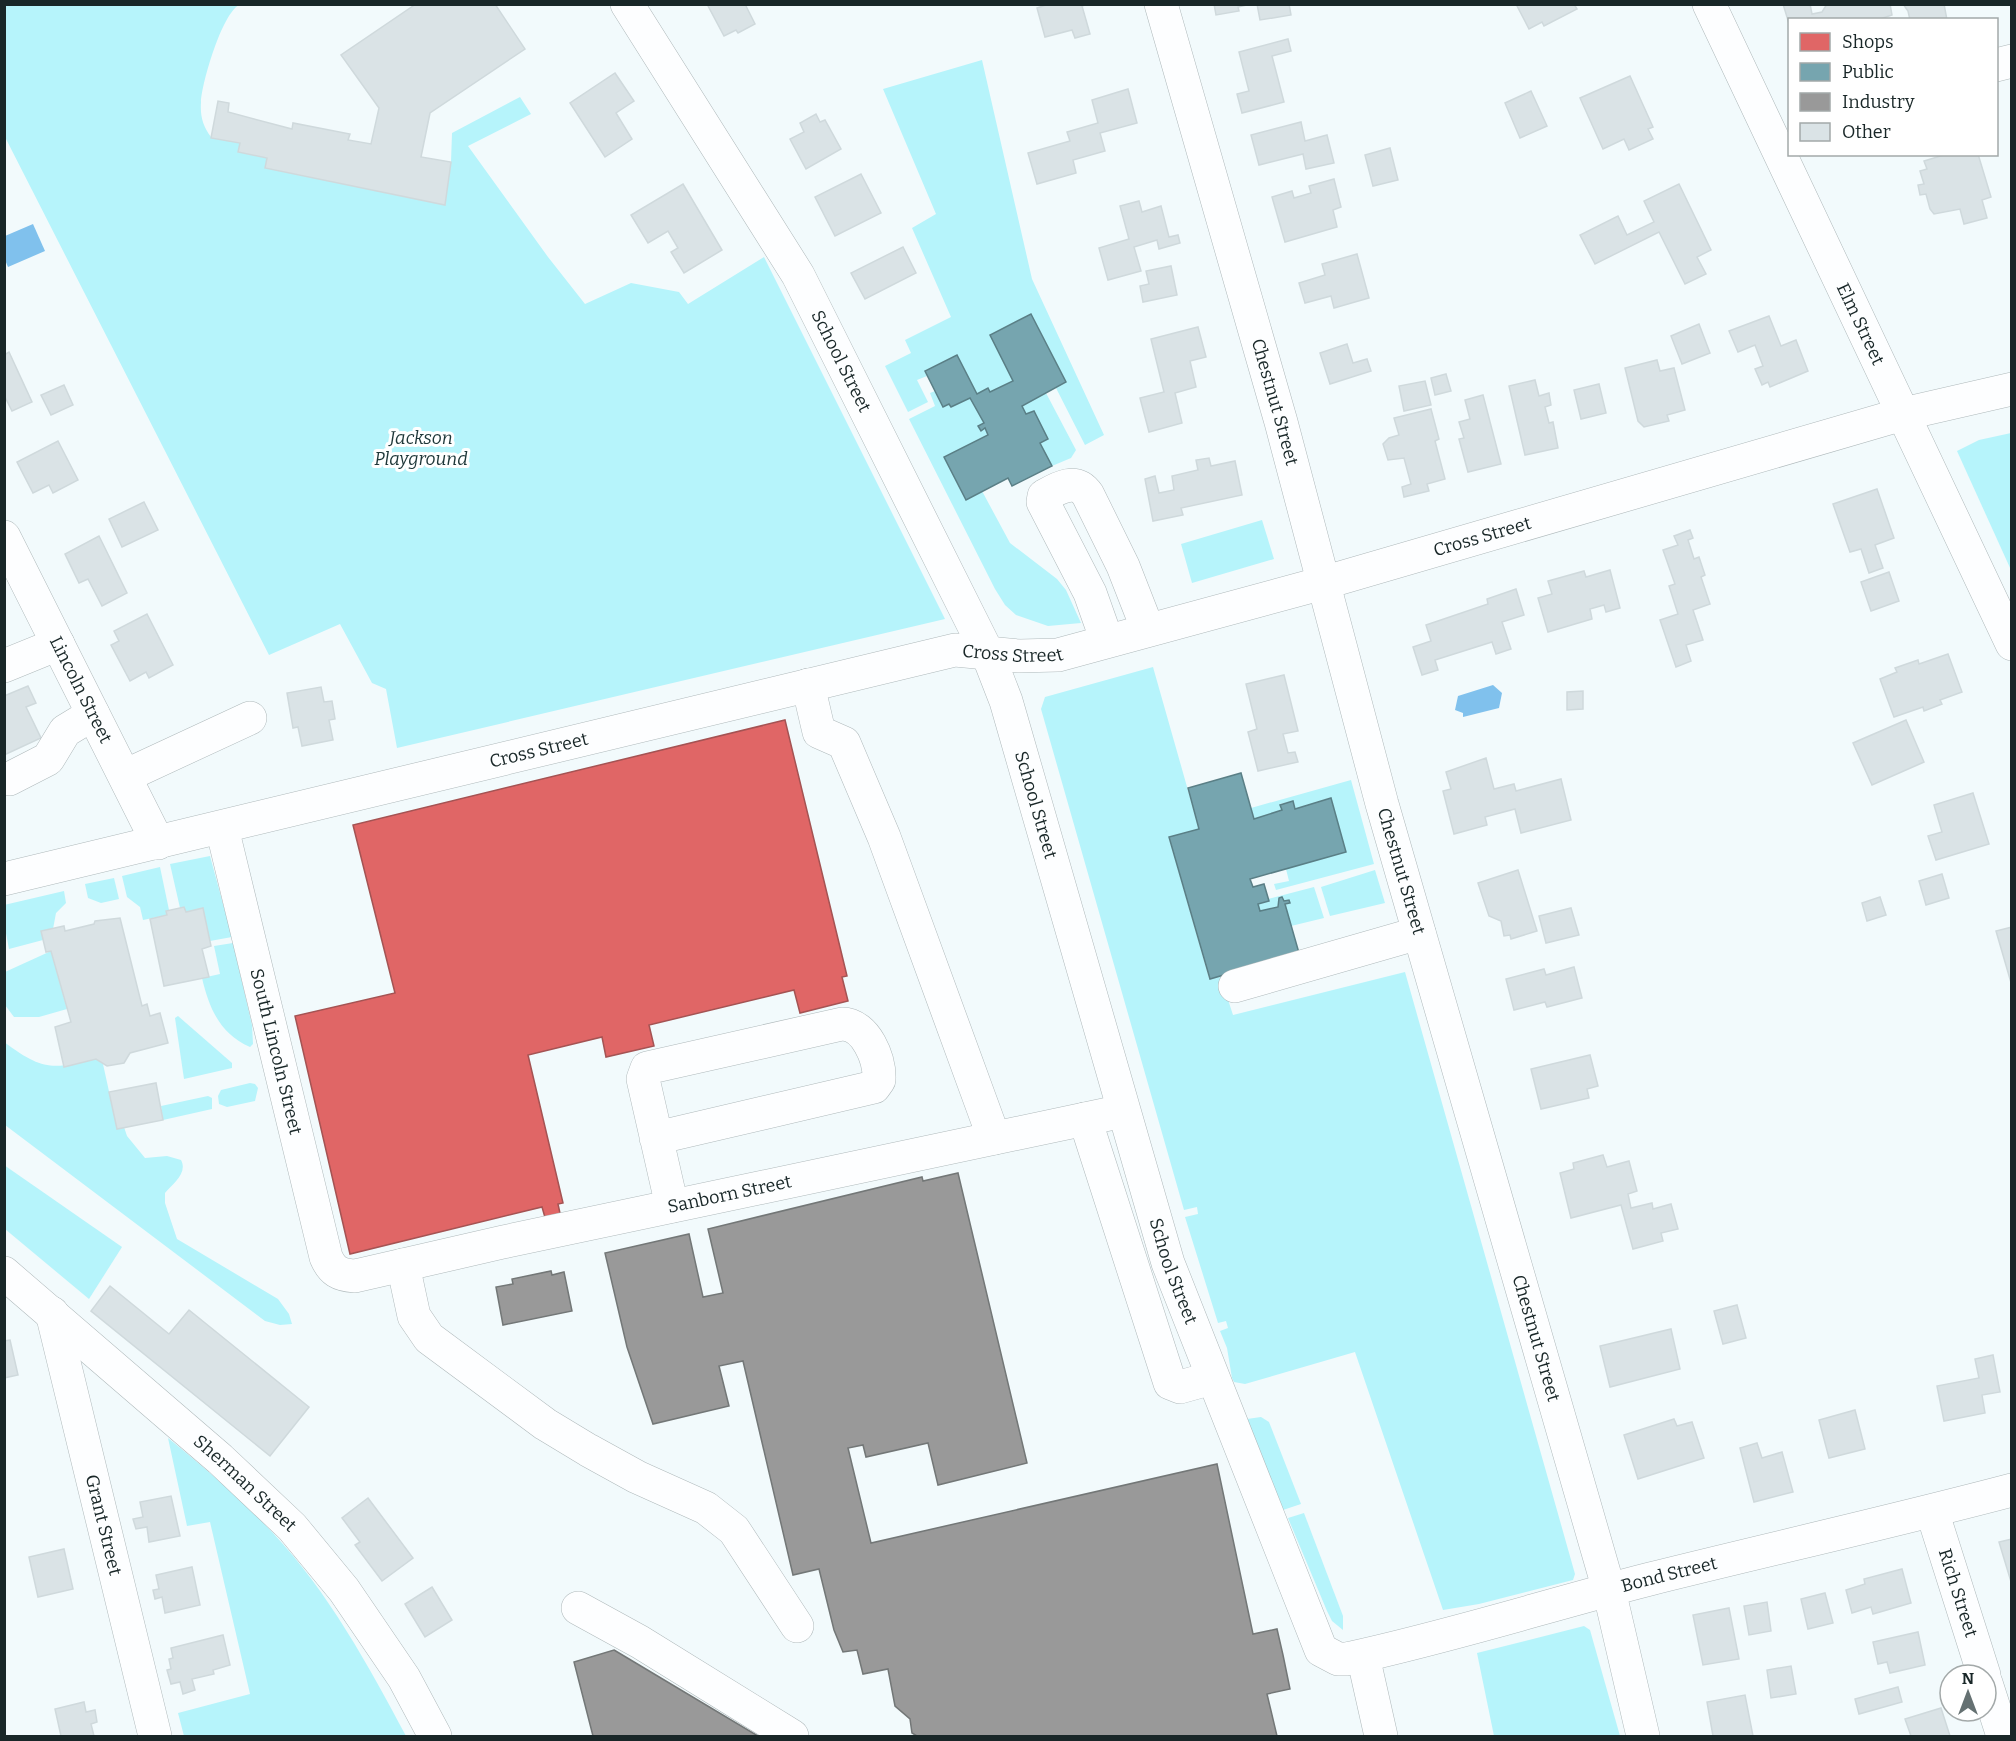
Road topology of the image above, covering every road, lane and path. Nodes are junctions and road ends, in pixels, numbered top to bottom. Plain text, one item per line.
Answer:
1 (627, 4) edge
2 (1161, 4) edge
3 (1709, 4) edge
4 (1779, 124) edge
5 (1788, 145) edge
6 (1793, 156) edge
7 (2012, 389) edge
8 (1903, 414) junction
9 (4, 537) edge
10 (1323, 582) junction
11 (1148, 630) junction
12 (1107, 641) junction
13 (58, 644) junction
14 (2012, 644) edge
15 (987, 652) junction
16 (4, 666) edge
17 (808, 685) junction
18 (93, 714) junction
19 (250, 718) dead end
20 (125, 776) junction
21 (9, 779) dead end
22 (222, 828) junction
23 (158, 843) junction
24 (4, 879) edge
25 (1419, 933) junction
26 (1235, 986) dead end
27 (1123, 1111) junction
28 (1085, 1119) junction
29 (656, 1138) junction
30 (994, 1138) junction
31 (672, 1206) junction
32 (403, 1265) junction
33 (4, 1273) edge
34 (337, 1273) joint
35 (51, 1313) junction
36 (1212, 1378) junction
37 (2012, 1490) edge
38 (1932, 1511) junction
39 (1609, 1590) junction
40 (578, 1608) dead end
41 (797, 1626) dead end
42 (1330, 1656) joint
43 (1363, 1656) junction
44 (1980, 1663) edge
45 (1998, 1721) edge
46 (155, 1737) edge
47 (435, 1737) edge
48 (792, 1737) edge
49 (1382, 1737) edge
50 (1643, 1737) edge
51 (2003, 1737) edge

1 - 15 street, School Street
2 - 10 street, Chestnut Street
3 - 4 street, Elm Street
4 - 5 street, Elm Street
6 - 8 street, Elm Street
7 - 8 street, Cross Street
8 - 10 street, Cross Street
8 - 14 street, Elm Street
9 - 13 street, Lincoln Street
10 - 11 street, Cross Street
10 - 25 street, Chestnut Street
11 - 12 street, Cross Street
11 - 12 street
12 - 15 street, Cross Street
13 - 16 street
13 - 18 street, Lincoln Street
15 - 17 street, Cross Street
15 - 27 street, School Street
17 - 22 street, Cross Street
17 - 30 street
18 - 20 street, Lincoln Street
18 - 21 street
19 - 20 street
20 - 23 street, Lincoln Street
22 - 23 street, Cross Street
22 - 34 street, South Lincoln Street
23 - 24 street, Cross Street
25 - 26 street
25 - 39 street, Chestnut Street
27 - 28 street, Sanborn Street
27 - 36 street, School Street
28 - 30 street, Sanborn Street
28 - 36 street
29 - 29 street
29 - 31 street
30 - 31 street, Sanborn Street
31 - 32 street, Sanborn Street
32 - 34 street, Sanborn Street
32 - 41 street
33 - 35 street, Sherman Street
35 - 46 street, Grant Street
35 - 47 street, Sherman Street
36 - 42 street, School Street
37 - 38 street, Bond Street
38 - 39 street, Bond Street
38 - 44 street, Rich Street
39 - 43 street, Bond Street
39 - 50 street, Chestnut Street
40 - 48 street
42 - 43 street, Bond Street
43 - 49 street
45 - 51 street

